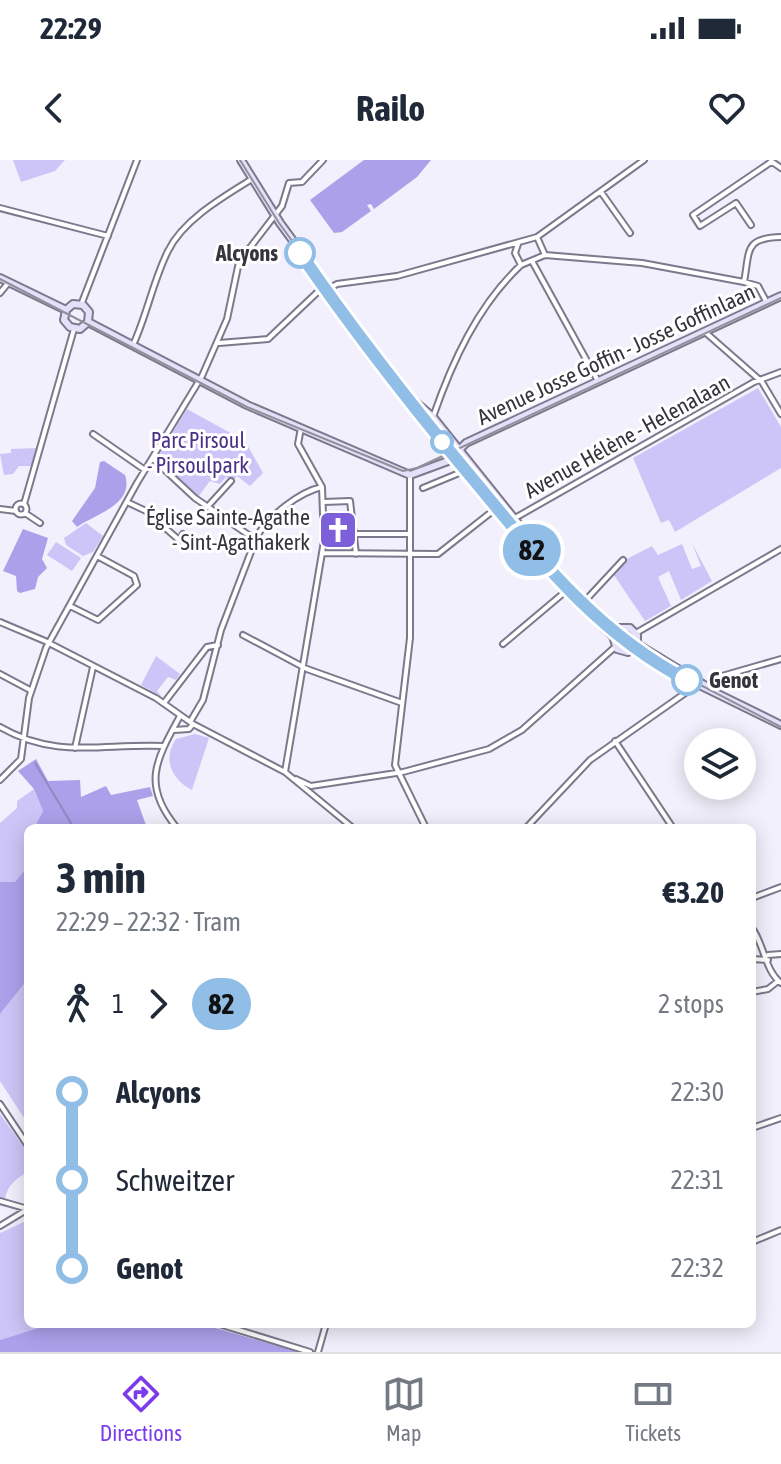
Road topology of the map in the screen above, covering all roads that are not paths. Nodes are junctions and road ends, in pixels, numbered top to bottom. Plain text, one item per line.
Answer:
1 (137, 160) edge
2 (241, 160) edge
3 (323, 160) edge
4 (644, 160) edge
5 (771, 161) edge
6 (781, 168) edge
7 (252, 179) junction
8 (601, 192) junction
9 (0, 208) edge
10 (274, 214) junction
11 (751, 225) dead end
12 (630, 233) dead end
13 (108, 236) junction
14 (537, 237) junction
15 (781, 237) edge
16 (518, 244) junction
17 (545, 255) junction
18 (532, 261) junction
19 (521, 265) junction
20 (0, 278) edge
21 (9, 282) junction
22 (744, 282) junction
23 (327, 287) junction
24 (0, 293) edge
25 (781, 296) edge
26 (767, 303) junction
27 (81, 305) junction
28 (66, 310) junction
29 (88, 322) junction
30 (74, 329) junction
31 (704, 332) junction
32 (219, 343) junction
33 (133, 345) junction
34 (781, 372) edge
35 (395, 379) junction
36 (199, 381) junction
37 (598, 382) junction
38 (762, 382) junction
39 (781, 414) edge
40 (433, 417) junction
41 (301, 428) junction
42 (93, 434) dead end
43 (456, 453) junction
44 (153, 459) junction
45 (145, 470) junction
46 (464, 471) junction
47 (410, 475) junction
48 (231, 481) dead end
49 (322, 487) junction
50 (423, 488) dead end
51 (127, 502) junction
52 (324, 502) junction
53 (24, 504) junction
54 (209, 505) junction
55 (499, 506) junction
56 (0, 509) edge
57 (16, 511) junction
58 (25, 513) junction
59 (512, 521) junction
60 (40, 523) dead end
61 (183, 534) dead end
62 (355, 534) junction
63 (410, 534) junction
64 (256, 540) junction
65 (781, 549) edge
66 (322, 553) junction
67 (356, 554) junction
68 (410, 554) junction
69 (97, 556) junction
70 (623, 560) dead end
71 (569, 589) junction
72 (582, 605) junction
73 (70, 606) junction
74 (0, 622) edge
75 (636, 633) junction
76 (614, 634) junction
77 (243, 635) dead end
78 (49, 644) junction
79 (503, 644) dead end
80 (218, 645) junction
81 (636, 646) junction
82 (615, 647) junction
83 (781, 659) edge
84 (93, 667) junction
85 (303, 667) junction
86 (0, 674) edge
87 (696, 681) junction
88 (709, 689) junction
89 (31, 690) junction
90 (164, 703) junction
91 (402, 703) junction
92 (180, 716) junction
93 (192, 723) junction
94 (781, 725) edge
95 (0, 727) edge
96 (174, 730) junction
97 (26, 741) junction
98 (615, 741) junction
99 (164, 746) junction
100 (75, 748) junction
101 (285, 772) junction
102 (398, 773) junction
103 (293, 778) junction
104 (0, 780) edge
105 (311, 786) junction
106 (309, 793) junction
107 (174, 824) edge
108 (348, 824) edge
109 (424, 824) edge
110 (529, 824) edge
111 (668, 824) edge
112 (781, 887) edge
113 (756, 896) edge
114 (756, 935) edge
115 (781, 954) edge
116 (768, 957) junction
117 (756, 958) edge
118 (780, 982) edge
119 (756, 991) edge
120 (0, 1104) edge
121 (781, 1118) edge
122 (756, 1127) edge
123 (24, 1140) edge
124 (0, 1201) edge
125 (24, 1208) edge
126 (24, 1211) edge
127 (0, 1226) edge
128 (781, 1230) edge
129 (756, 1240) edge
130 (232, 1328) edge
131 (325, 1328) edge
132 (310, 1352) edge
133 (318, 1352) edge

1 - 13 street
2 - 7 main road
3 - 10 street
4 - 8 street
5 - 6 street
5 - 11 street
7 - 10 main road
7 - 33 street
8 - 12 street
8 - 14 street
9 - 13 street
10 - 23 main road
10 - 32 street
13 - 27 street
14 - 16 street
14 - 17 street
15 - 22 street
16 - 19 street
16 - 23 street
17 - 18 street
17 - 22 street
18 - 19 street
18 - 37 street
19 - 40 street
20 - 21 main road
21 - 24 street
21 - 28 main road
22 - 26 street
23 - 32 street
23 - 35 main road
25 - 26 main road, Avenue Josse Goffin - Josse Goffinlaan
26 - 31 main road, Avenue Josse Goffin - Josse Goffinlaan
27 - 28 main road
27 - 29 main road
28 - 30 main road
29 - 30 main road
29 - 33 main road
30 - 53 street
31 - 37 main road, Avenue Josse Goffin - Josse Goffinlaan
31 - 38 street
32 - 36 street
33 - 36 main road
34 - 38 street, Avenue Hélène - Helenalaan
35 - 40 main road
35 - 43 main road
36 - 41 main road
36 - 44 street
37 - 43 main road, Avenue Josse Goffin - Josse Goffinlaan
38 - 39 street
38 - 59 street, Avenue Hélène - Helenalaan
40 - 43 main road
41 - 47 main road
41 - 49 street
42 - 45 street
43 - 46 main road
43 - 47 main road
43 - 55 main road
44 - 45 street
44 - 54 street
45 - 51 street
46 - 50 street
46 - 55 main road
47 - 63 street
48 - 54 street
49 - 52 street
49 - 64 street
51 - 61 street
51 - 69 street
52 - 62 street
52 - 66 street
53 - 57 street
53 - 58 street
54 - 64 street
55 - 59 main road
55 - 68 street
56 - 57 street
57 - 58 street
58 - 60 street
59 - 71 main road
62 - 63 street
62 - 67 street
63 - 68 street
64 - 80 street
65 - 75 street
66 - 67 street
66 - 85 street
67 - 68 street
68 - 91 street
69 - 73 street
69 - 73 street
70 - 72 street
71 - 72 main road
71 - 79 street
72 - 76 main road
73 - 78 street
74 - 78 street
75 - 76 main road
75 - 81 main road
76 - 82 main road
77 - 85 street
78 - 84 street
78 - 89 street
80 - 90 street
80 - 93 street
81 - 82 main road
81 - 87 main road
82 - 102 street
83 - 88 street
84 - 90 street
84 - 100 street
85 - 91 street
85 - 101 street
86 - 89 street
87 - 88 main road
87 - 98 street
88 - 94 main road
89 - 97 street
90 - 92 street
91 - 102 street
92 - 93 street
92 - 96 street
93 - 96 street
93 - 101 street
95 - 97 street
96 - 99 street
97 - 100 street
97 - 104 street
98 - 110 street
98 - 111 street
99 - 100 street
99 - 107 street
101 - 103 street
102 - 105 street
102 - 109 street
103 - 105 street
103 - 106 street
105 - 106 street
106 - 108 street
112 - 113 street
114 - 116 street
115 - 116 street
116 - 117 street
116 - 118 street
118 - 119 street
120 - 123 street
121 - 122 street
124 - 125 street
126 - 127 street
128 - 129 street
130 - 132 street
131 - 133 street

